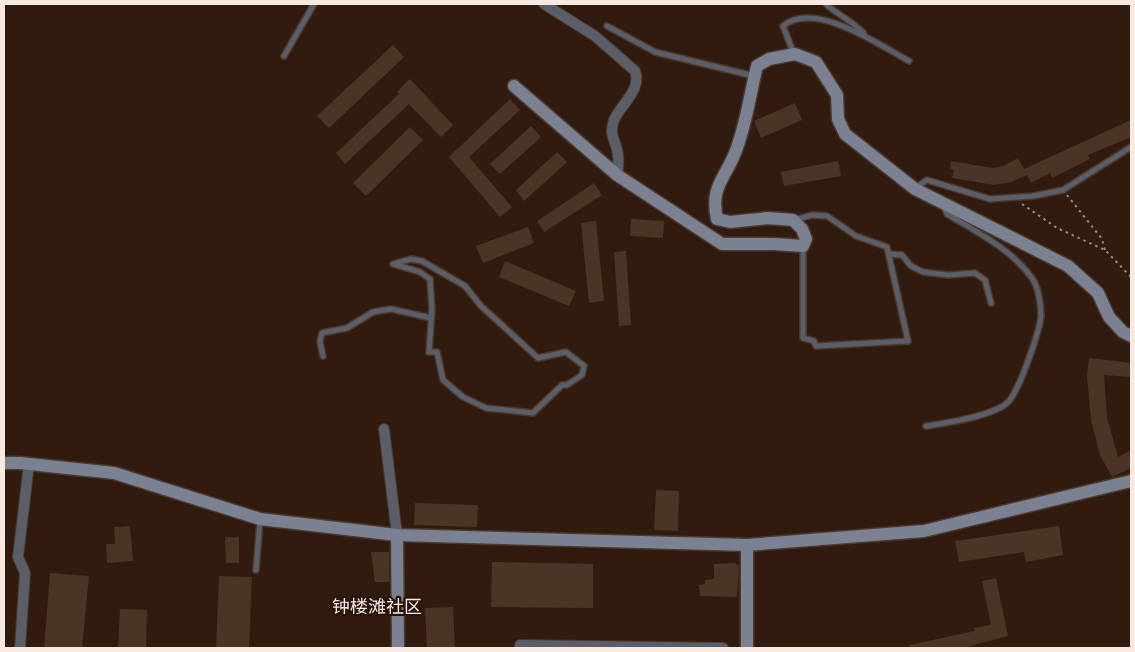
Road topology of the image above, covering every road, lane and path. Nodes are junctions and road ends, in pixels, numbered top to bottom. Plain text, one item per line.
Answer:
1 (314, 4) edge
2 (544, 4) edge
3 (826, 4) edge
4 (607, 26) dead end
5 (864, 34) junction
6 (794, 54) junction
7 (284, 56) dead end
8 (909, 61) dead end
9 (755, 76) junction
10 (514, 86) dead end
11 (1131, 147) edge
12 (617, 175) junction
13 (915, 189) junction
14 (1063, 190) junction
15 (1012, 198) junction
16 (942, 202) junction
17 (793, 220) junction
18 (803, 246) junction
19 (1104, 250) junction
20 (889, 254) junction
21 (1131, 277) edge
22 (991, 303) dead end
23 (431, 318) junction
24 (1131, 336) edge
25 (323, 356) dead end
26 (926, 426) dead end
27 (384, 429) dead end
28 (4, 463) edge
29 (29, 464) junction
30 (1131, 481) edge
31 (260, 519) junction
32 (397, 536) junction
33 (747, 545) junction
34 (256, 570) dead end
35 (520, 645) dead end
36 (20, 648) edge
37 (398, 648) edge
38 (724, 648) edge
39 (747, 648) edge

1 - 7 lane
2 - 12 street
3 - 5 lane
4 - 9 lane
5 - 6 lane
5 - 8 lane
6 - 9 street
6 - 13 street
9 - 17 street
10 - 12 street
11 - 14 lane
12 - 18 street
13 - 15 lane
13 - 16 street
14 - 15 lane
14 - 19 path
15 - 19 path
16 - 24 street
16 - 26 lane
17 - 18 street
17 - 20 lane
18 - 20 lane
19 - 21 path
20 - 22 lane
23 - 23 lane
23 - 25 lane
27 - 32 street
28 - 29 street
29 - 31 street
29 - 36 street
30 - 33 street
31 - 32 street
31 - 34 lane
32 - 33 street
32 - 37 street
33 - 39 street
35 - 38 street

